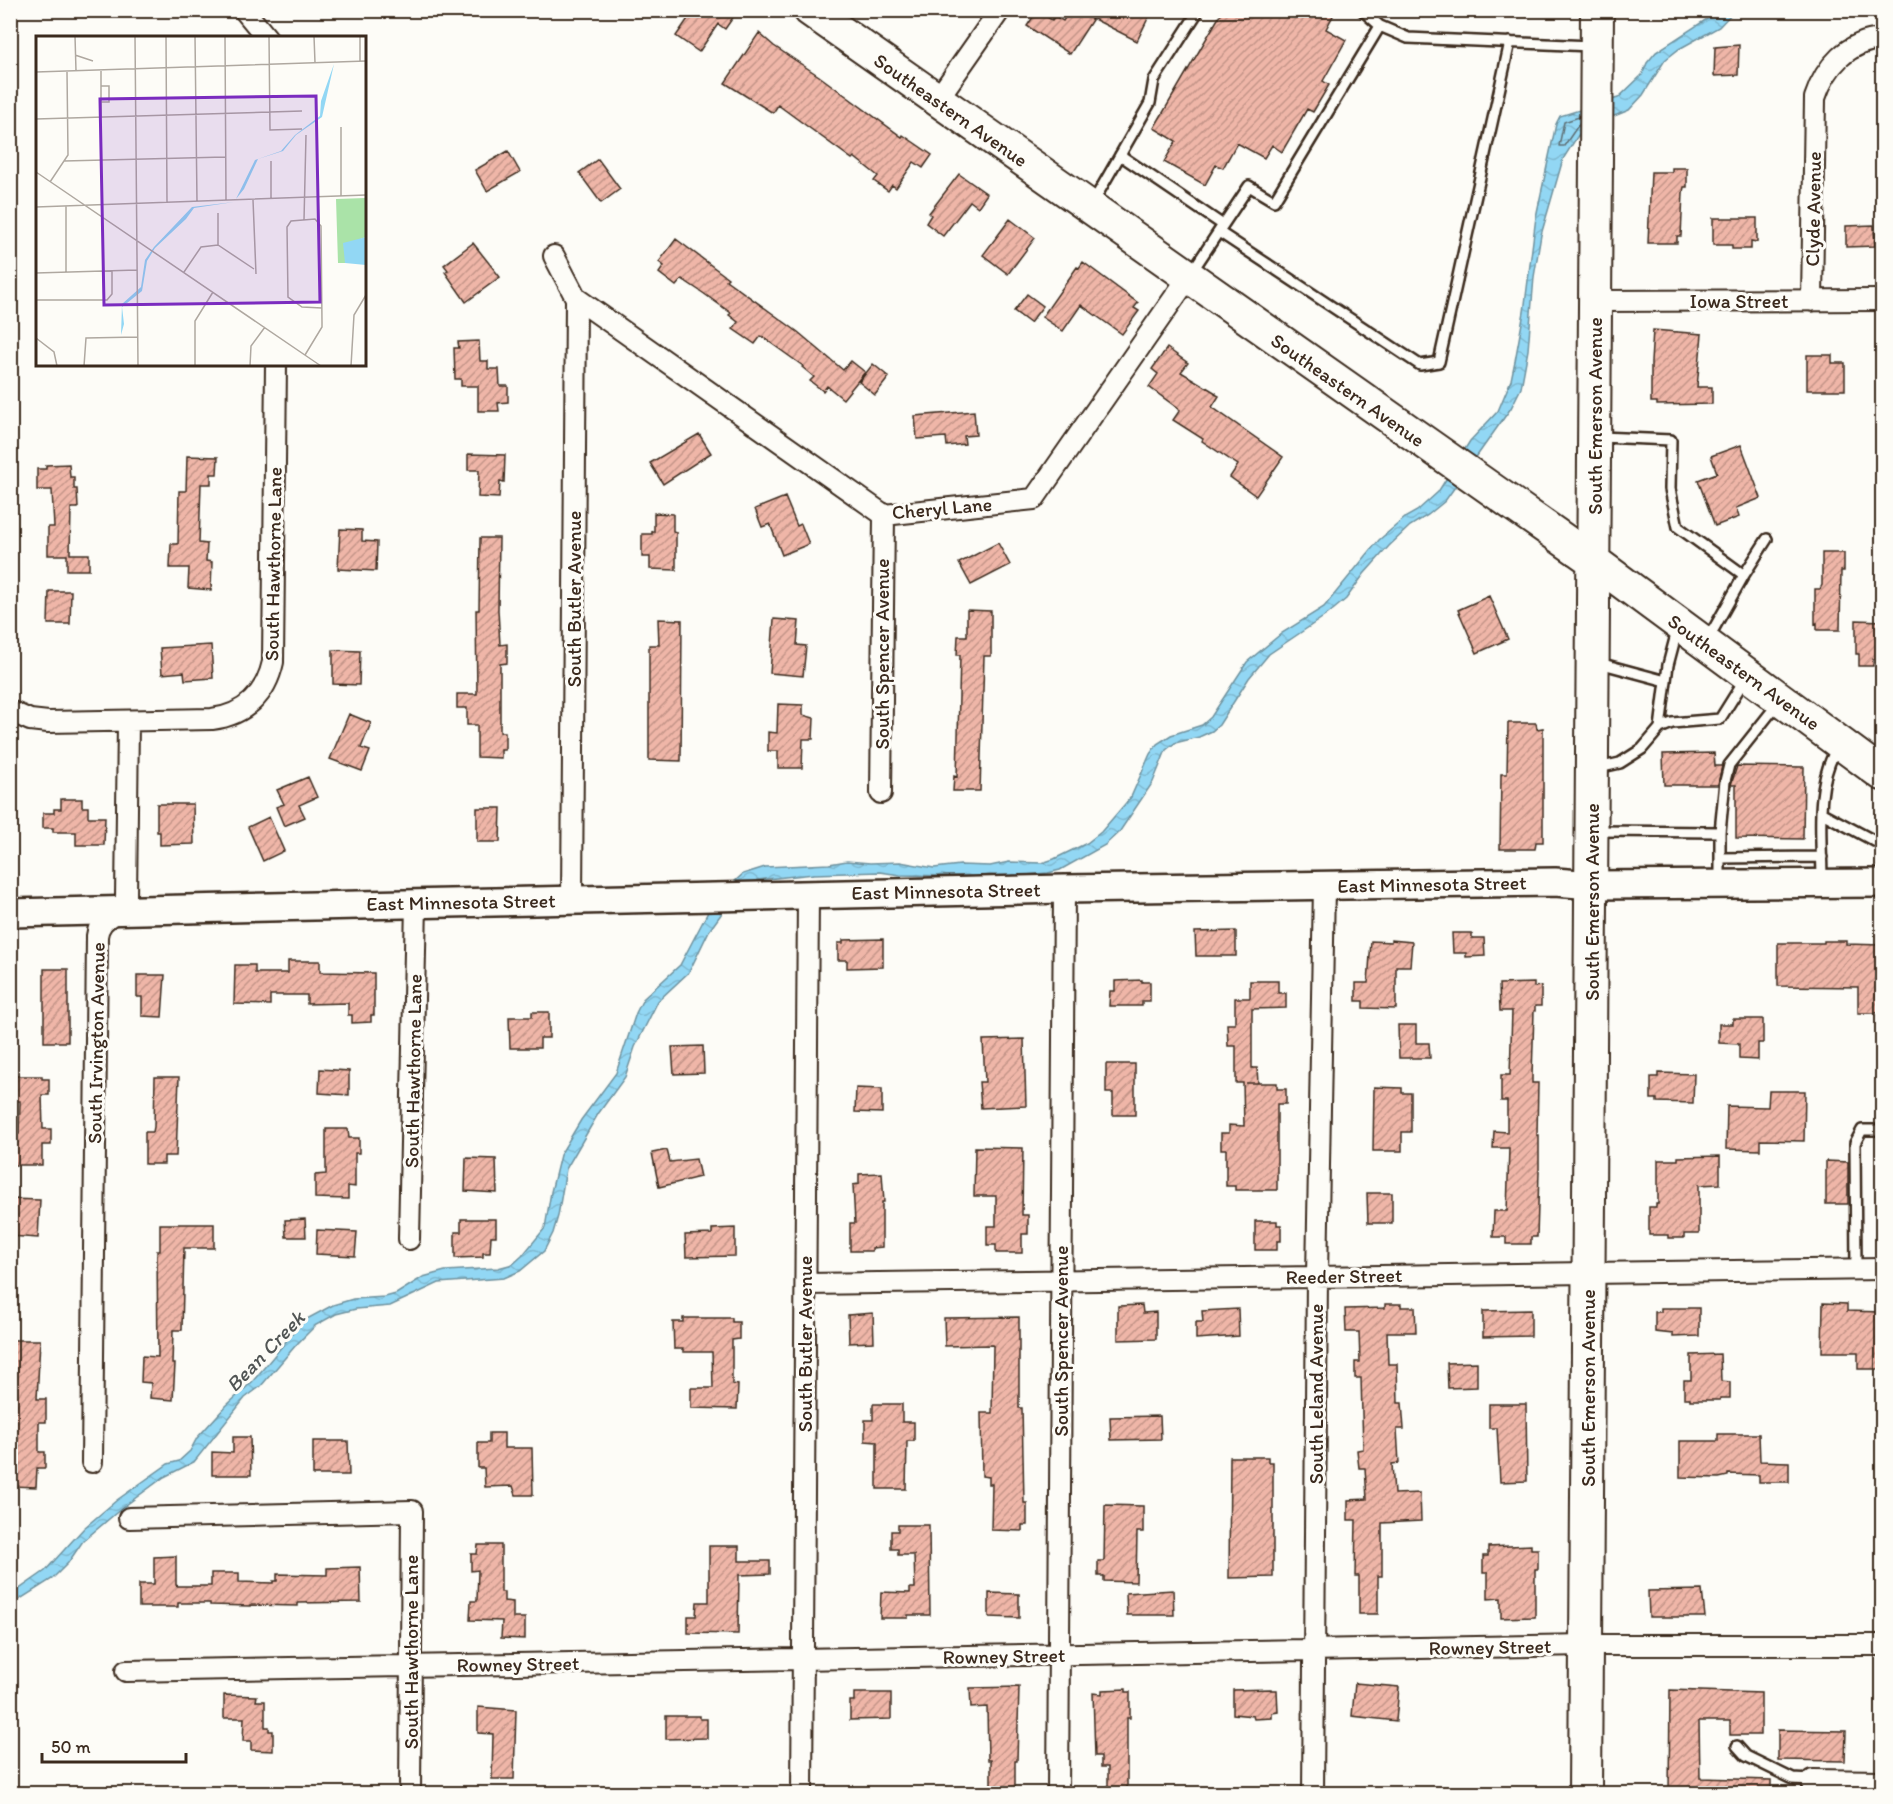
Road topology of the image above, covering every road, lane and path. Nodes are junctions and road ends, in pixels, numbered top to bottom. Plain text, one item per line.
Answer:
1 (244, 10) edge
2 (810, 10) edge
3 (1000, 10) edge
4 (1199, 10) edge
5 (1362, 10) edge
6 (1597, 10) edge
7 (1380, 26) junction
8 (265, 36) edge
9 (1882, 39) edge
10 (1510, 42) junction
11 (1596, 46) junction
12 (937, 100) junction
13 (1120, 155) junction
14 (1090, 208) junction
15 (1221, 228) junction
16 (554, 256) dead end
17 (1188, 278) junction
18 (576, 298) junction
19 (1882, 300) edge
20 (1594, 301) junction
21 (1812, 301) junction
22 (276, 366) edge
23 (1594, 436) junction
24 (884, 515) junction
25 (1767, 539) dead end
26 (1595, 562) junction
27 (1744, 574) junction
28 (1679, 624) junction
29 (1705, 644) junction
30 (1594, 662) junction
31 (1748, 675) junction
32 (1666, 681) junction
33 (1781, 699) junction
34 (10, 711) edge
35 (128, 721) junction
36 (1660, 728) junction
37 (1840, 743) junction
38 (1593, 769) junction
39 (1882, 774) edge
40 (881, 793) dead end
41 (1822, 813) junction
42 (1592, 831) junction
43 (1720, 832) junction
44 (1882, 845) edge
45 (1822, 857) junction
46 (1720, 871) junction
47 (1882, 883) edge
48 (1822, 884) junction
49 (1592, 885) junction
50 (1324, 886) junction
51 (1064, 889) junction
52 (808, 895) junction
53 (572, 900) junction
54 (416, 903) junction
55 (120, 910) junction
56 (10, 913) edge
57 (1882, 1130) edge
58 (409, 1239) dead end
59 (1882, 1269) edge
60 (1856, 1270) junction
61 (1589, 1272) junction
62 (1317, 1276) junction
63 (1062, 1281) junction
64 (806, 1284) junction
65 (92, 1462) dead end
66 (129, 1518) dead end
67 (1586, 1645) junction
68 (1882, 1645) edge
69 (1314, 1651) junction
70 (1059, 1655) junction
71 (803, 1659) junction
72 (411, 1666) junction
73 (126, 1671) dead end
74 (1737, 1746) dead end
75 (1882, 1781) edge
76 (1813, 1787) edge
77 (410, 1794) edge
78 (802, 1794) edge
79 (1058, 1794) edge
80 (1313, 1794) edge
81 (1585, 1794) edge

1 - 8 street
2 - 12 main road, Southeastern Avenue
3 - 12 street
4 - 13 lane
5 - 7 lane
6 - 11 main road, South Emerson Avenue
7 - 10 lane
7 - 15 lane
9 - 21 street, Clyde Avenue
10 - 11 lane
10 - 15 lane
11 - 20 main road, South Emerson Avenue
12 - 14 main road, Southeastern Avenue
13 - 14 lane
13 - 15 lane
14 - 17 main road, Southeastern Avenue
15 - 17 lane
16 - 18 street
17 - 24 street, Cheryl Lane
17 - 26 main road, Southeastern Avenue
18 - 24 street, Cheryl Lane
18 - 53 street, South Butler Avenue
19 - 21 street, Iowa Street
20 - 21 street, Iowa Street
20 - 23 main road, South Emerson Avenue
22 - 35 street, South Hawthorne Lane
23 - 26 main road, South Emerson Avenue
23 - 27 lane
24 - 40 street, South Spencer Avenue
25 - 27 lane
26 - 28 main road, Southeastern Avenue
26 - 30 main road, South Emerson Avenue
27 - 29 lane
28 - 29 main road, Southeastern Avenue
28 - 32 lane
29 - 31 main road, Southeastern Avenue
30 - 32 lane
30 - 38 main road, South Emerson Avenue
31 - 33 main road, Southeastern Avenue
31 - 36 lane
32 - 36 lane
33 - 37 main road, Southeastern Avenue
33 - 43 lane
34 - 35 street
35 - 55 street
36 - 38 lane
37 - 39 main road, Southeastern Avenue
37 - 41 lane
38 - 42 main road, South Emerson Avenue
41 - 44 lane
41 - 45 lane
42 - 43 lane
42 - 49 main road, South Emerson Avenue
43 - 46 lane
45 - 46 lane
45 - 48 lane
46 - 48 street, East Minnesota Street
46 - 49 street, East Minnesota Street
47 - 48 street, East Minnesota Street
49 - 50 street, East Minnesota Street
49 - 61 main road, South Emerson Avenue
50 - 51 street, East Minnesota Street
50 - 62 street, South Leland Avenue
51 - 52 street, East Minnesota Street
51 - 63 street, South Spencer Avenue
52 - 53 street, East Minnesota Street
52 - 64 street, South Butler Avenue
53 - 54 street, East Minnesota Street
54 - 55 street, East Minnesota Street
54 - 58 street, South Hawthorne Lane
55 - 56 street, East Minnesota Street
55 - 65 street, South Irvington Avenue
57 - 60 lane
59 - 60 street, Reeder Street
60 - 61 street, Reeder Street
61 - 62 street, Reeder Street
61 - 67 main road, South Emerson Avenue
62 - 63 street, Reeder Street
62 - 69 street, South Leland Avenue
63 - 64 street, Reeder Street
63 - 70 street, South Spencer Avenue
64 - 71 street, South Butler Avenue
66 - 72 street, South Hawthorne Lane
67 - 68 street, Rowney Street
67 - 69 street, Rowney Street
67 - 81 main road, South Emerson Avenue
69 - 70 street, Rowney Street
69 - 80 street, South Leland Avenue
70 - 71 street, Rowney Street
70 - 79 street, South Spencer Avenue
71 - 72 street, Rowney Street
71 - 78 street, South Butler Avenue
72 - 73 street, Rowney Street
72 - 77 street, South Hawthorne Lane
74 - 76 lane
75 - 76 street

